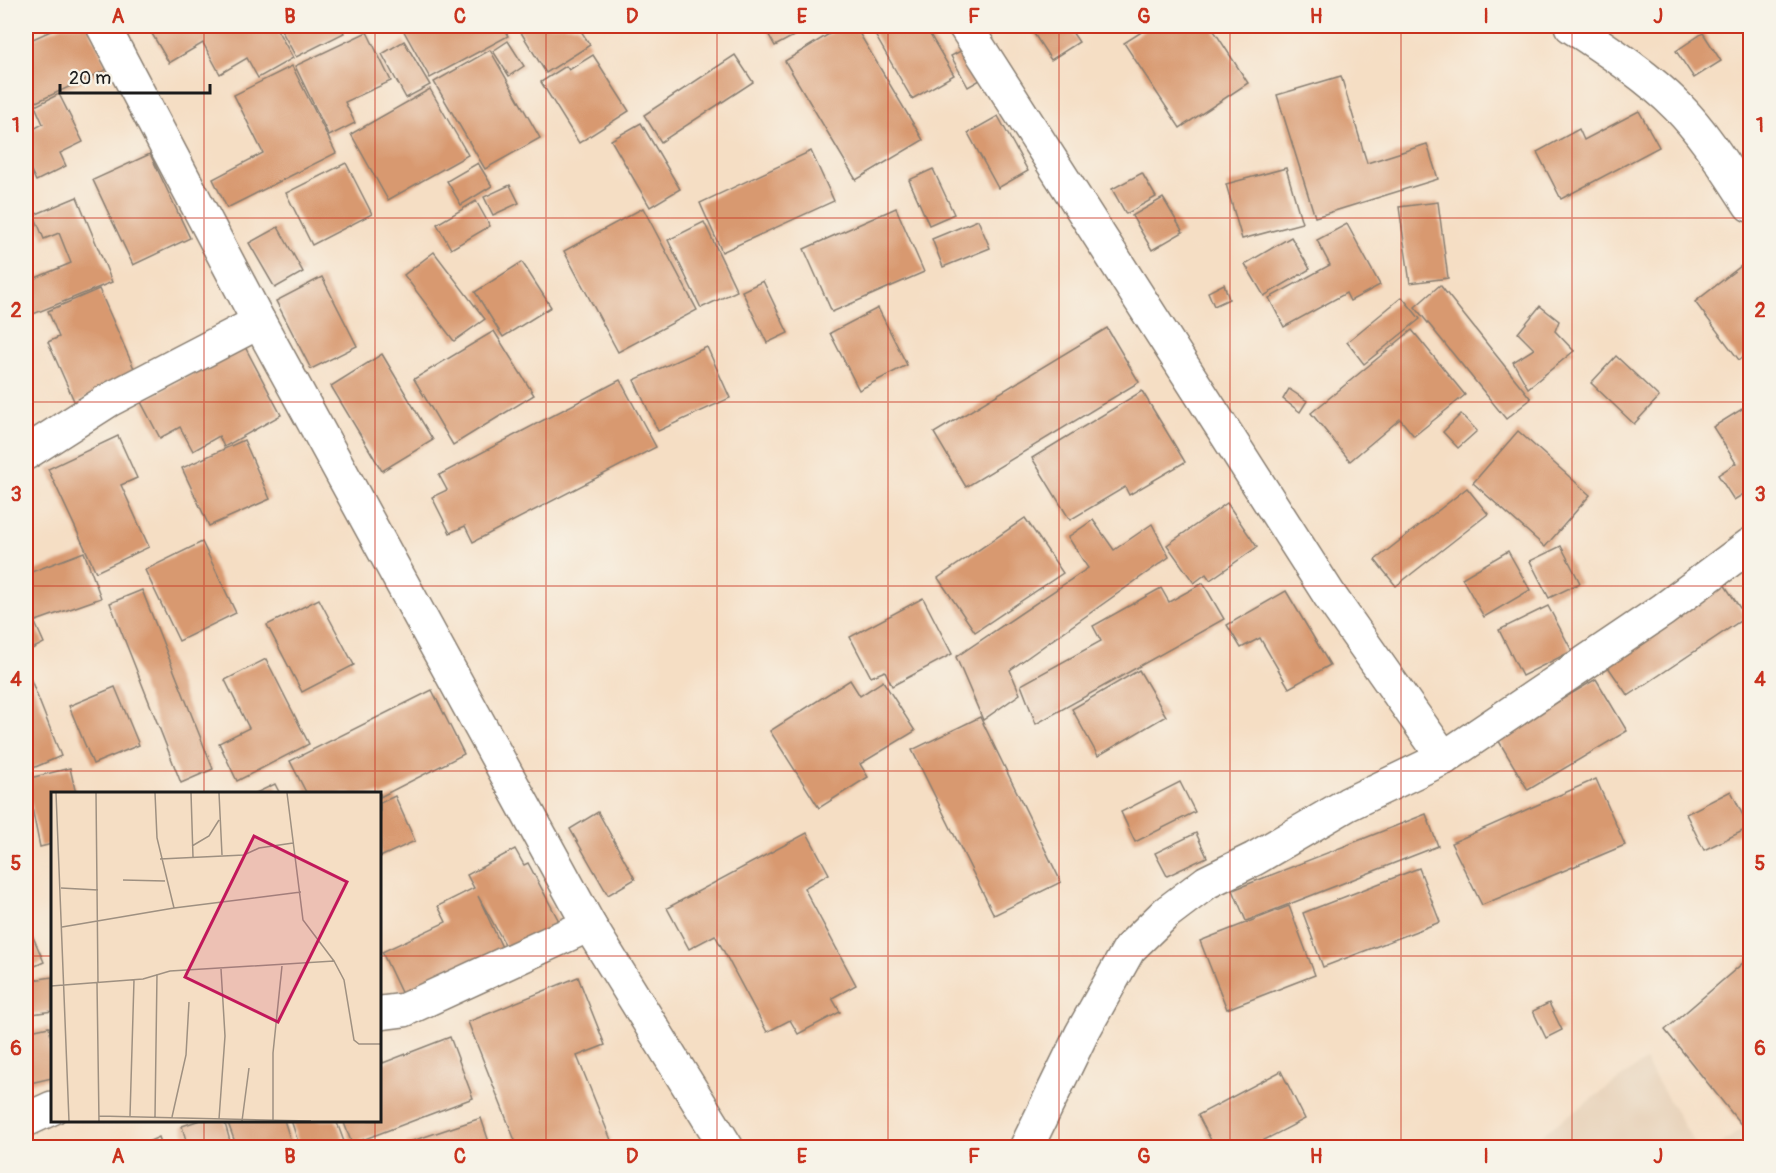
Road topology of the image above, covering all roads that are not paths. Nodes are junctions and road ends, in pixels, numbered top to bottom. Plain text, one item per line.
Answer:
1 (103, 26) edge
2 (965, 26) edge
3 (1571, 26) edge
4 (1750, 205) edge
5 (259, 322) junction
6 (26, 453) edge
7 (1750, 545) edge
8 (1444, 759) junction
9 (589, 925) junction
10 (381, 1013) edge
11 (51, 1108) edge
12 (26, 1120) edge
13 (727, 1148) edge
14 (1026, 1148) edge

1 - 5 street
2 - 8 street
3 - 4 street
5 - 6 street
5 - 9 street
7 - 8 street
8 - 14 street
9 - 10 street
9 - 13 street
11 - 12 street

